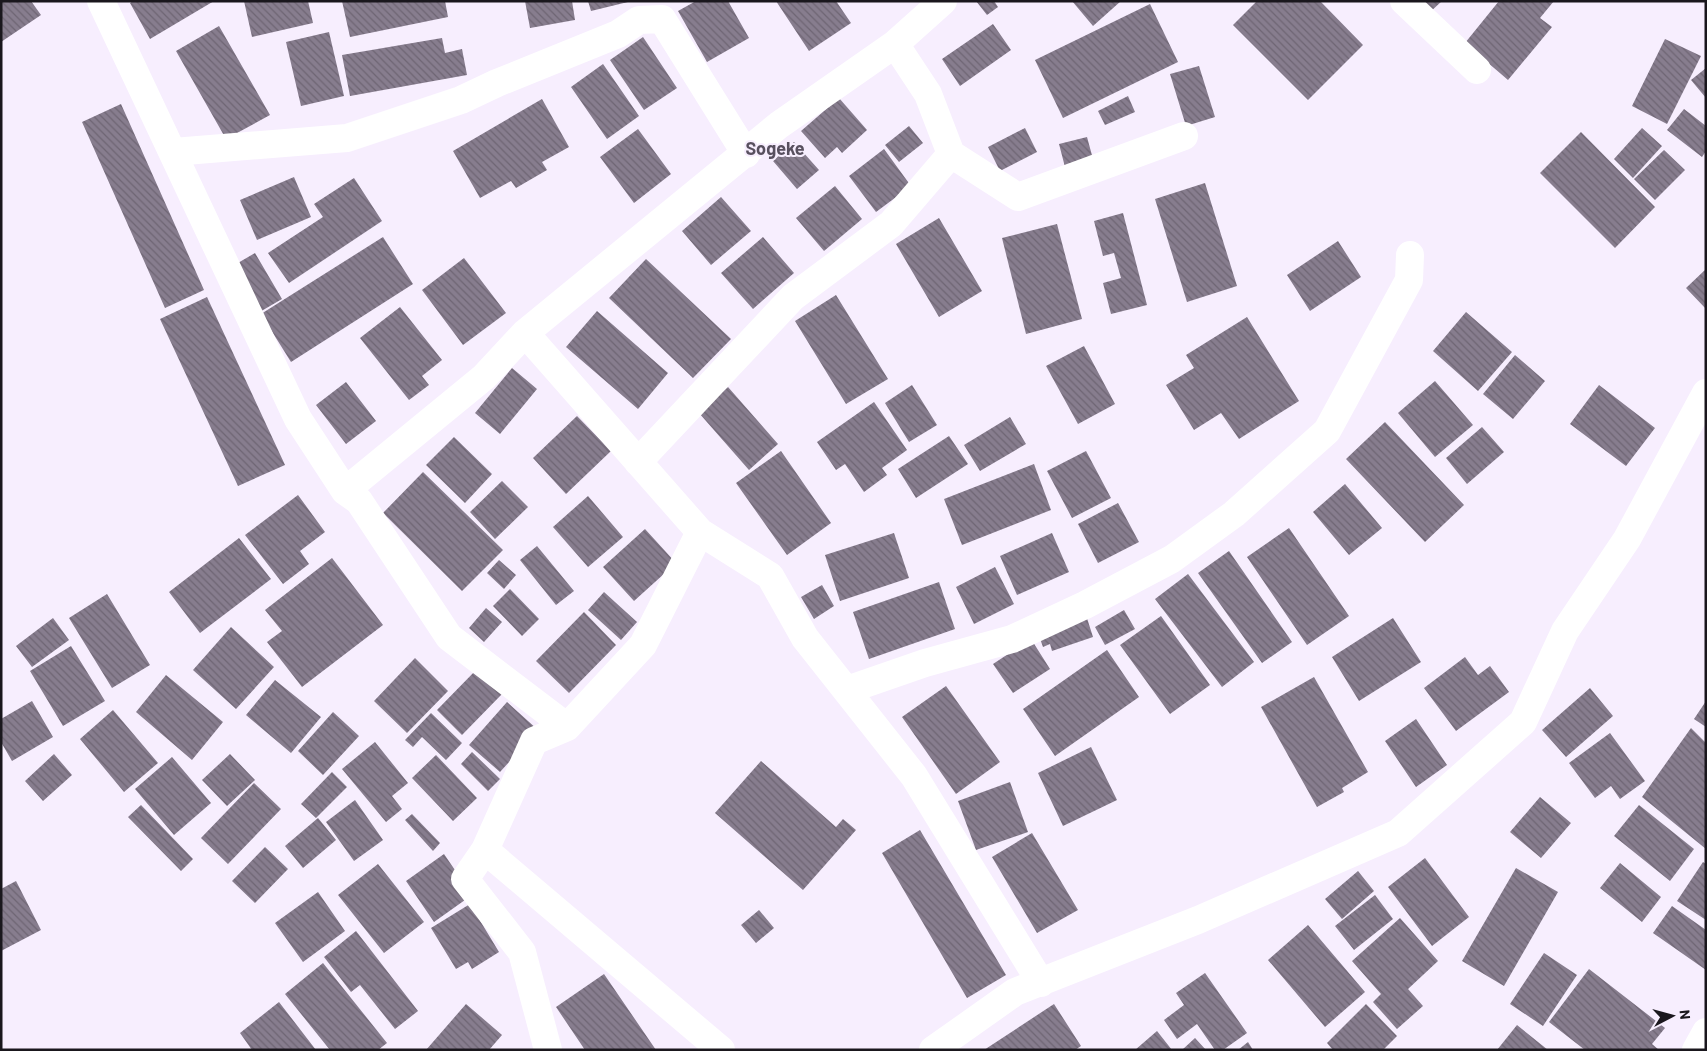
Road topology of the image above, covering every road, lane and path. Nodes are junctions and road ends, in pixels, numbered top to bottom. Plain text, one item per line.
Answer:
1 (100, 1) edge
2 (943, 1) edge
3 (1404, 1) edge
4 (895, 44) junction
5 (1477, 70) dead end
6 (1184, 136) dead end
7 (173, 152) junction
8 (746, 154) junction
9 (951, 154) junction
10 (1410, 255) dead end
11 (525, 333) junction
12 (1706, 394) edge
13 (638, 462) junction
14 (345, 491) junction
15 (700, 532) junction
16 (847, 690) junction
17 (567, 726) junction
18 (486, 850) junction
19 (1042, 982) junction
20 (1706, 1032) edge
21 (548, 1050) edge
22 (721, 1050) edge
23 (933, 1050) edge
24 (1696, 1050) edge

1 - 7 street
2 - 4 street
3 - 5 street
4 - 8 street
4 - 9 street
6 - 9 street
7 - 8 street
7 - 14 street
8 - 11 street
9 - 13 street
10 - 16 street
11 - 13 street
11 - 14 street
12 - 19 street
13 - 15 street
14 - 17 street
15 - 16 street
15 - 17 street
16 - 19 street
17 - 18 street
18 - 21 street
18 - 22 street
19 - 23 street
20 - 24 street

